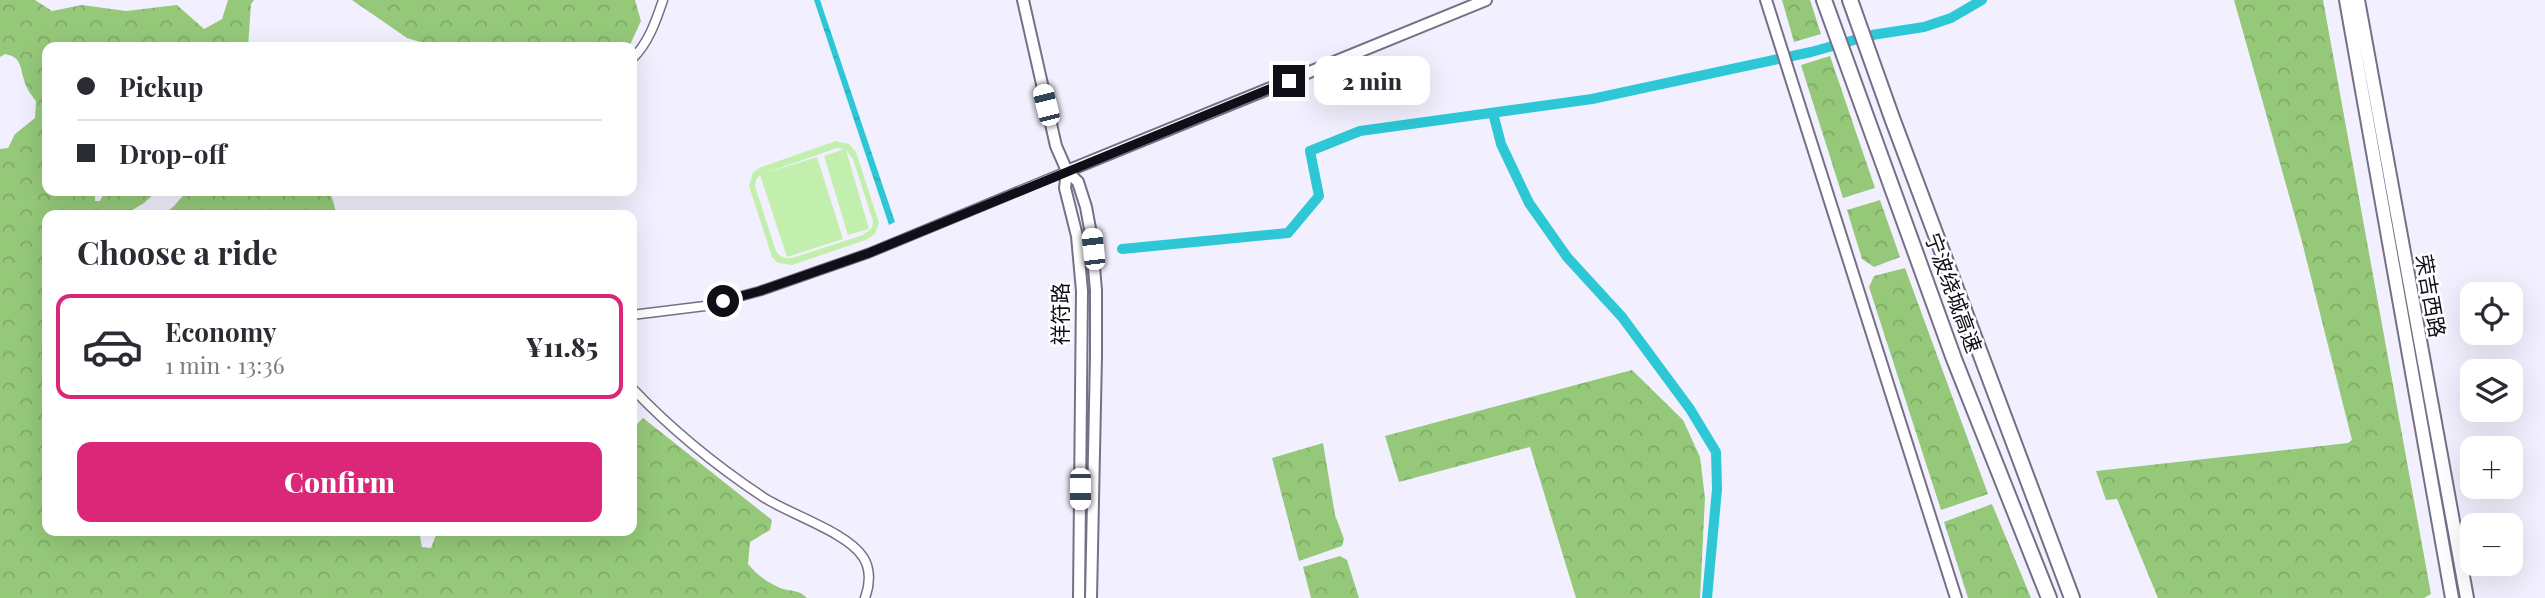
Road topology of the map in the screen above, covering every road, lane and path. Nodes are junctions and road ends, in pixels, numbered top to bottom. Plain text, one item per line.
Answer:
1 (663, 0) edge
2 (1023, 0) edge
3 (1486, 0) edge
4 (1766, 0) edge
5 (1824, 0) edge
6 (1850, 0) edge
7 (2346, 0) edge
8 (2358, 0) edge
9 (637, 52) edge
10 (1067, 172) junction
11 (637, 314) edge
12 (637, 393) edge
13 (865, 598) edge
14 (1079, 598) edge
15 (1091, 598) edge
16 (1956, 598) edge
17 (2049, 598) edge
18 (2072, 598) edge
19 (2452, 598) edge
20 (2467, 598) edge

1 - 9 street
2 - 10 main road
3 - 10 main road
4 - 16 main road
5 - 17 highway, 宁波绕城高速
6 - 18 highway, 宁波绕城高速
7 - 19 main road, 荣吉西路
8 - 20 main road, 荣吉西路
10 - 11 street
10 - 14 main road, 祥符路
10 - 15 main road, 祥符路
12 - 13 street

